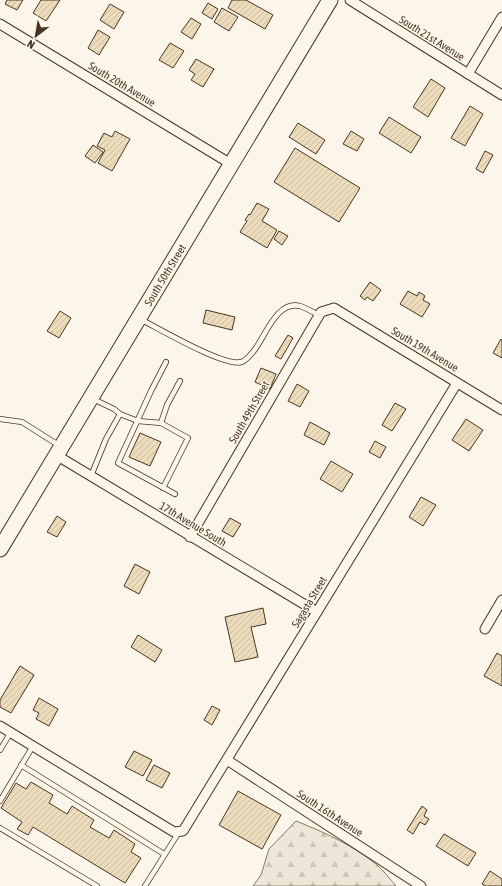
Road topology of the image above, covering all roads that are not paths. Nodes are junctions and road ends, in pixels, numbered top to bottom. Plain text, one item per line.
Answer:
1 (330, 0) edge
2 (350, 0) edge
3 (502, 17) edge
4 (0, 24) edge
5 (468, 74) junction
6 (502, 95) edge
7 (231, 164) junction
8 (319, 315) junction
9 (139, 318) junction
10 (166, 362) dead end
11 (180, 381) dead end
12 (457, 382) junction
13 (91, 398) junction
14 (502, 410) edge
15 (120, 414) junction
16 (0, 419) edge
17 (138, 422) junction
18 (161, 423) junction
19 (59, 451) junction
20 (91, 476) junction
21 (163, 488) junction
22 (175, 494) dead end
23 (190, 536) junction
24 (0, 549) edge
25 (502, 600) edge
26 (317, 612) junction
27 (485, 629) dead end
28 (0, 726) edge
29 (11, 732) junction
30 (33, 746) junction
31 (0, 750) edge
32 (227, 760) junction
33 (21, 765) junction
34 (0, 801) edge
35 (0, 828) edge
36 (179, 832) junction
37 (164, 854) junction
38 (97, 886) edge
39 (145, 886) edge
40 (421, 886) edge

1 - 7 main road, South 50th Street
2 - 5 street, South 21st Avenue
3 - 5 street
4 - 7 street, South 20th Avenue
5 - 6 street, South 21st Avenue
7 - 9 main road, South 50th Street
8 - 9 lane
8 - 12 street, South 19th Avenue
8 - 23 street, South 49th Street
9 - 13 main road, South 50th Street
10 - 17 lane
11 - 18 lane
12 - 14 street, South 19th Avenue
12 - 26 street, Sagasta Street
13 - 15 lane
13 - 19 main road, South 50th Street
15 - 17 lane
15 - 20 lane
16 - 19 lane
17 - 18 lane
17 - 21 lane
18 - 21 lane
19 - 20 street, 17th Avenue South
19 - 24 main road, South 50th Street
20 - 23 street, 17th Avenue South
21 - 22 lane
23 - 26 street, 17th Avenue South
25 - 27 street
26 - 32 street, Sagasta Street
28 - 29 street
29 - 30 street
29 - 31 lane
30 - 33 lane
30 - 36 street
32 - 36 street, Sagasta Street
32 - 40 street, South 16th Avenue
33 - 34 lane
33 - 37 lane
35 - 38 lane
36 - 37 lane
37 - 39 lane

